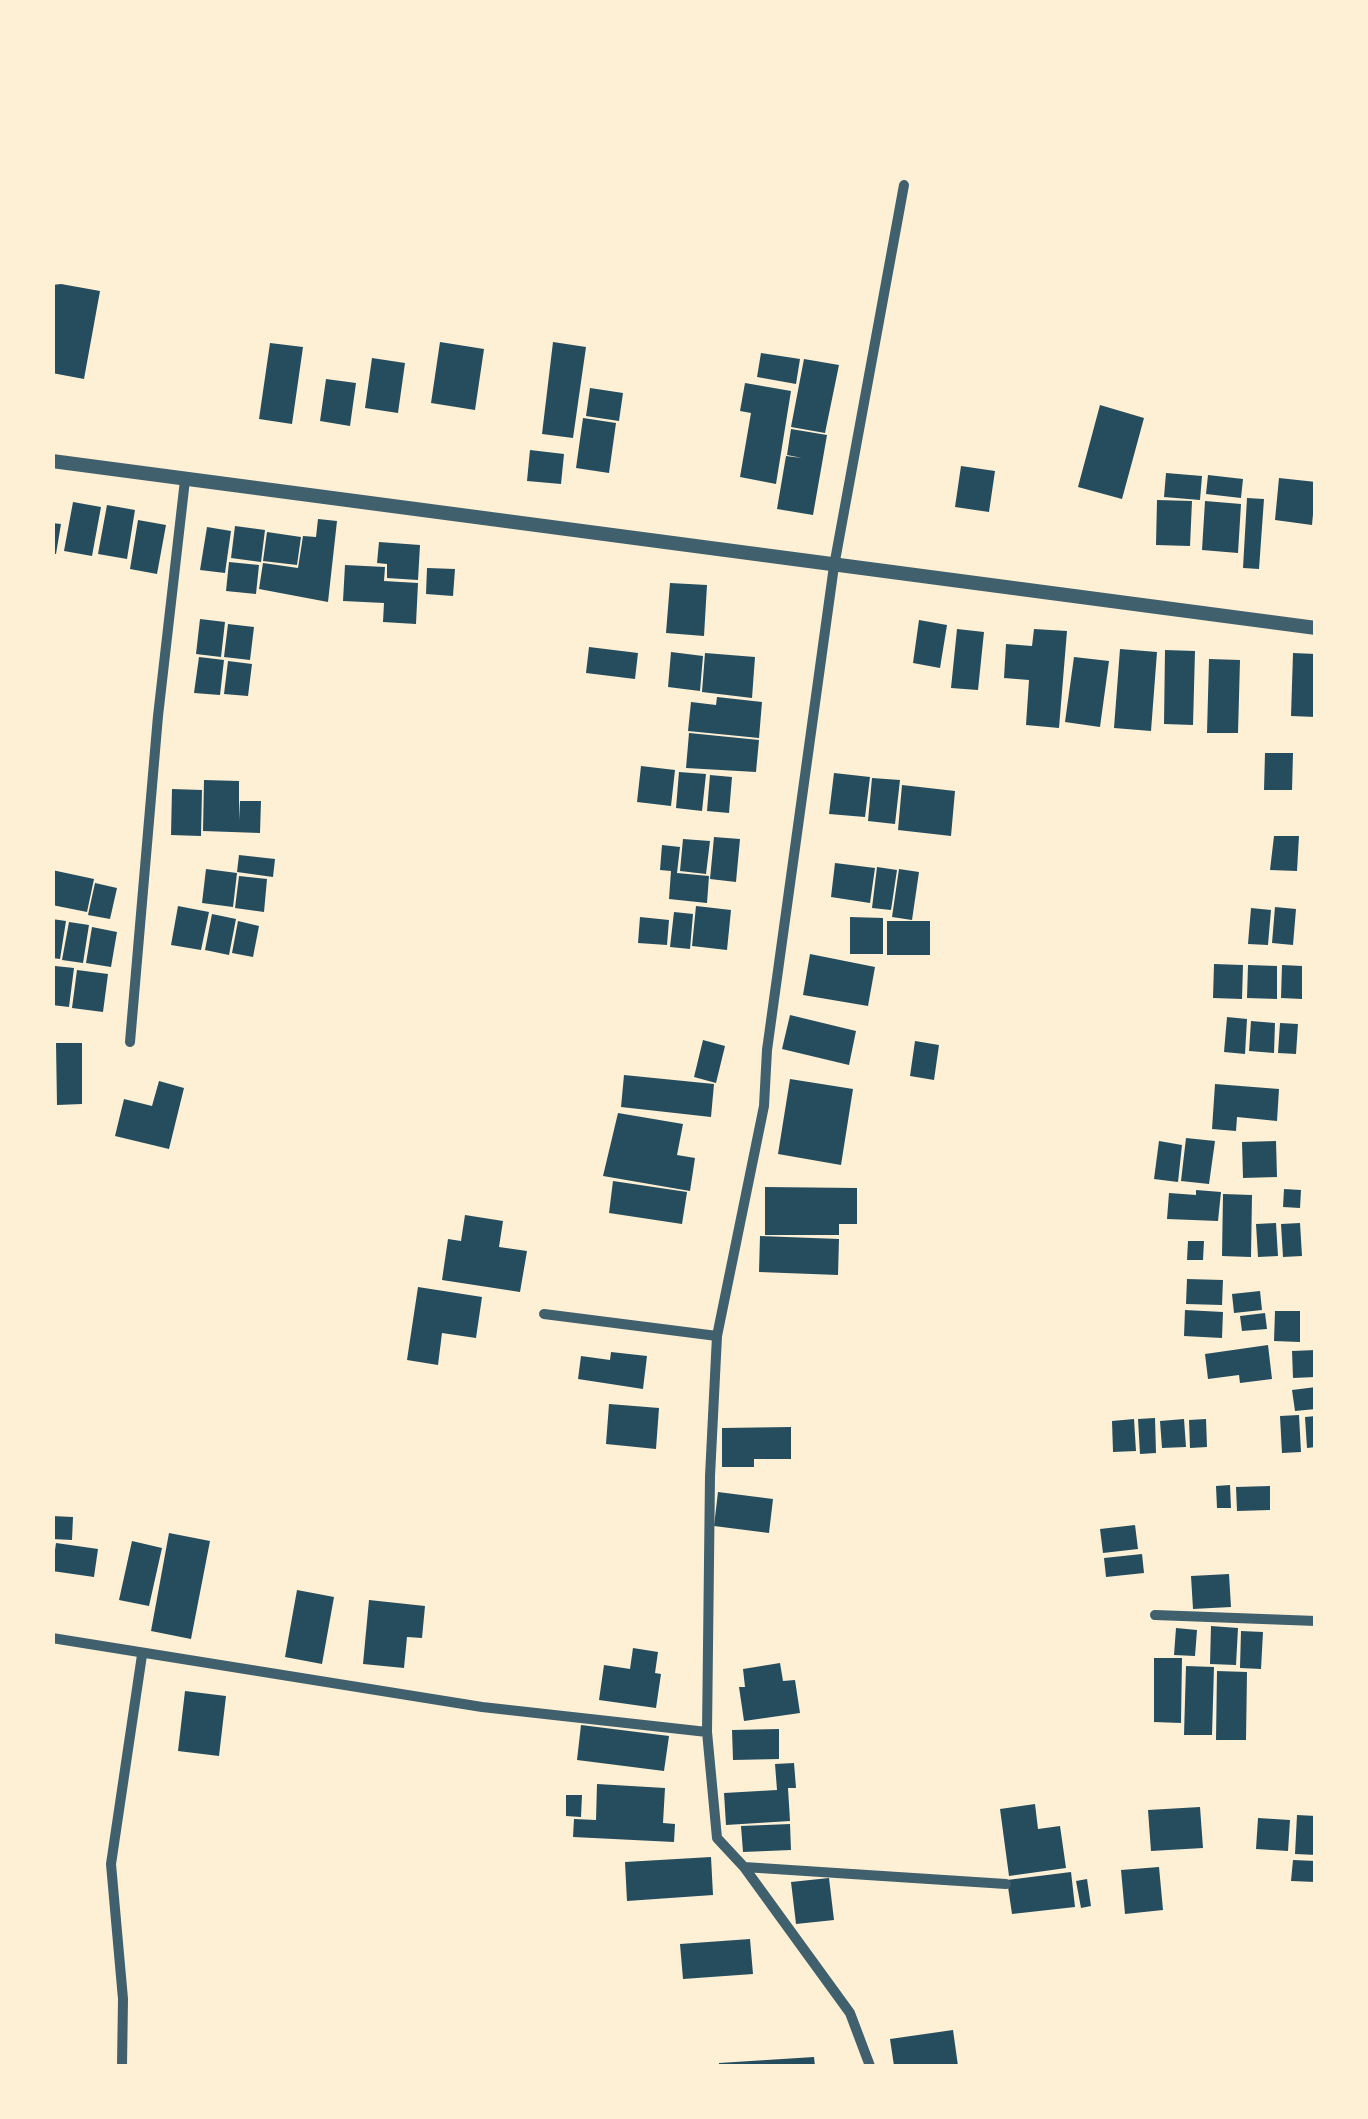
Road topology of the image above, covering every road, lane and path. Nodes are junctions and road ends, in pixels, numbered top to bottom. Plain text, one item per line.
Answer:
1 (904, 185) dead end
2 (52, 461) edge
3 (185, 480) junction
4 (834, 566) junction
5 (1316, 628) edge
6 (130, 1042) dead end
7 (544, 1314) dead end
8 (717, 1336) junction
9 (1155, 1614) dead end
10 (1316, 1620) edge
11 (52, 1638) edge
12 (142, 1655) junction
13 (707, 1732) junction
14 (744, 1867) junction
15 (1006, 1884) dead end
16 (122, 2066) edge
17 (870, 2066) edge

1 - 4 street
2 - 3 street
3 - 4 street
3 - 6 street
4 - 5 street
4 - 8 street
7 - 8 street
8 - 13 street
9 - 10 street
11 - 12 street
12 - 13 street
12 - 16 street
13 - 14 street
14 - 15 street
14 - 17 street

